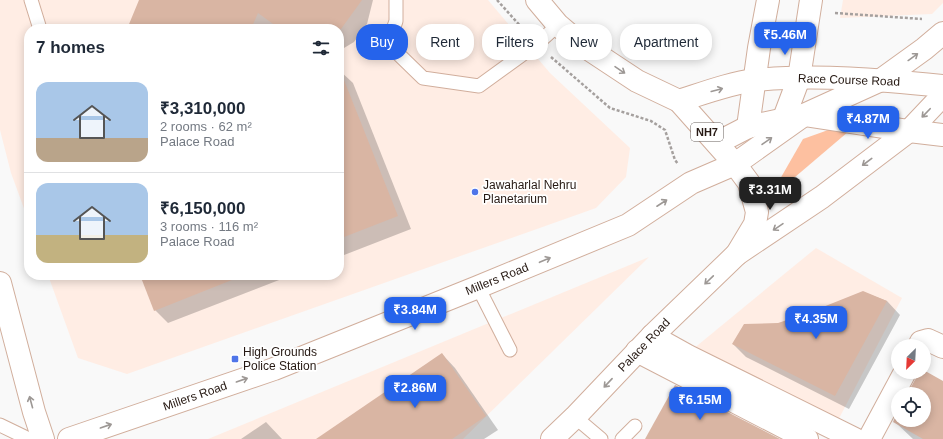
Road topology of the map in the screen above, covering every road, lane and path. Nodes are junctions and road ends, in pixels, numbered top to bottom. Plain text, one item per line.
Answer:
1 (31, 0) edge
2 (396, 0) edge
3 (497, 0) edge
4 (537, 0) edge
5 (768, 0) edge
6 (811, 0) edge
7 (834, 13) dead end
8 (925, 20) dead end
9 (38, 24) edge
10 (519, 24) edge
11 (557, 24) edge
12 (556, 27) edge
13 (943, 33) edge
14 (548, 34) edge
15 (548, 55) edge
16 (515, 60) edge
17 (605, 60) edge
18 (799, 78) junction
19 (755, 80) junction
20 (881, 80) junction
21 (943, 86) edge
22 (943, 95) edge
23 (680, 101) junction
24 (794, 117) junction
25 (748, 127) junction
26 (909, 131) junction
27 (943, 134) edge
28 (717, 144) junction
29 (735, 164) junction
30 (691, 183) junction
31 (737, 254) junction
32 (0, 283) edge
33 (478, 287) junction
34 (931, 341) edge
35 (645, 344) junction
36 (943, 347) edge
37 (510, 350) dead end
38 (901, 379) edge
39 (575, 417) junction
40 (0, 425) edge
41 (635, 426) dead end
42 (29, 439) edge
43 (43, 439) edge
44 (69, 439) edge
45 (552, 439) edge
46 (601, 439) edge
47 (622, 439) edge
48 (807, 439) edge
49 (855, 439) edge
50 (869, 439) edge

1 - 9 lane
2 - 16 lane
3 - 10 path
4 - 11 main road
5 - 19 main road
6 - 18 main road
7 - 8 path
12 - 14 lane
20 -> 13 main road
15 - 30 path
17 -> 23 main road
18 - 19 main road, Race Course Road
18 - 20 main road, Race Course Road
18 - 24 main road
23 -> 19 main road, Race Course Road
19 - 25 main road
20 - 21 main road, Race Course Road
20 - 24 main road
22 -> 26 main road, Palace Road
23 - 28 main road, Palace Road / NH7
24 - 25 main road
24 - 26 main road
29 -> 24 main road, Millers Road
25 - 28 main road
26 - 27 main road
26 -> 31 main road, Palace Road
28 - 29 main road, Palace Road / NH7
29 - 30 main road, Millers Road
29 - 31 main road, Palace Road / NH7
33 -> 30 main road, Millers Road
31 -> 35 main road, Palace Road
43 -> 32 main road
33 - 37 lane
44 -> 33 main road, Millers Road
34 - 36 main road
35 -> 39 main road, Palace Road
35 - 48 main road
35 - 49 main road
38 - 50 main road
39 - 45 main road, Palace Road
39 - 46 lane
40 - 42 lane
41 - 47 lane

